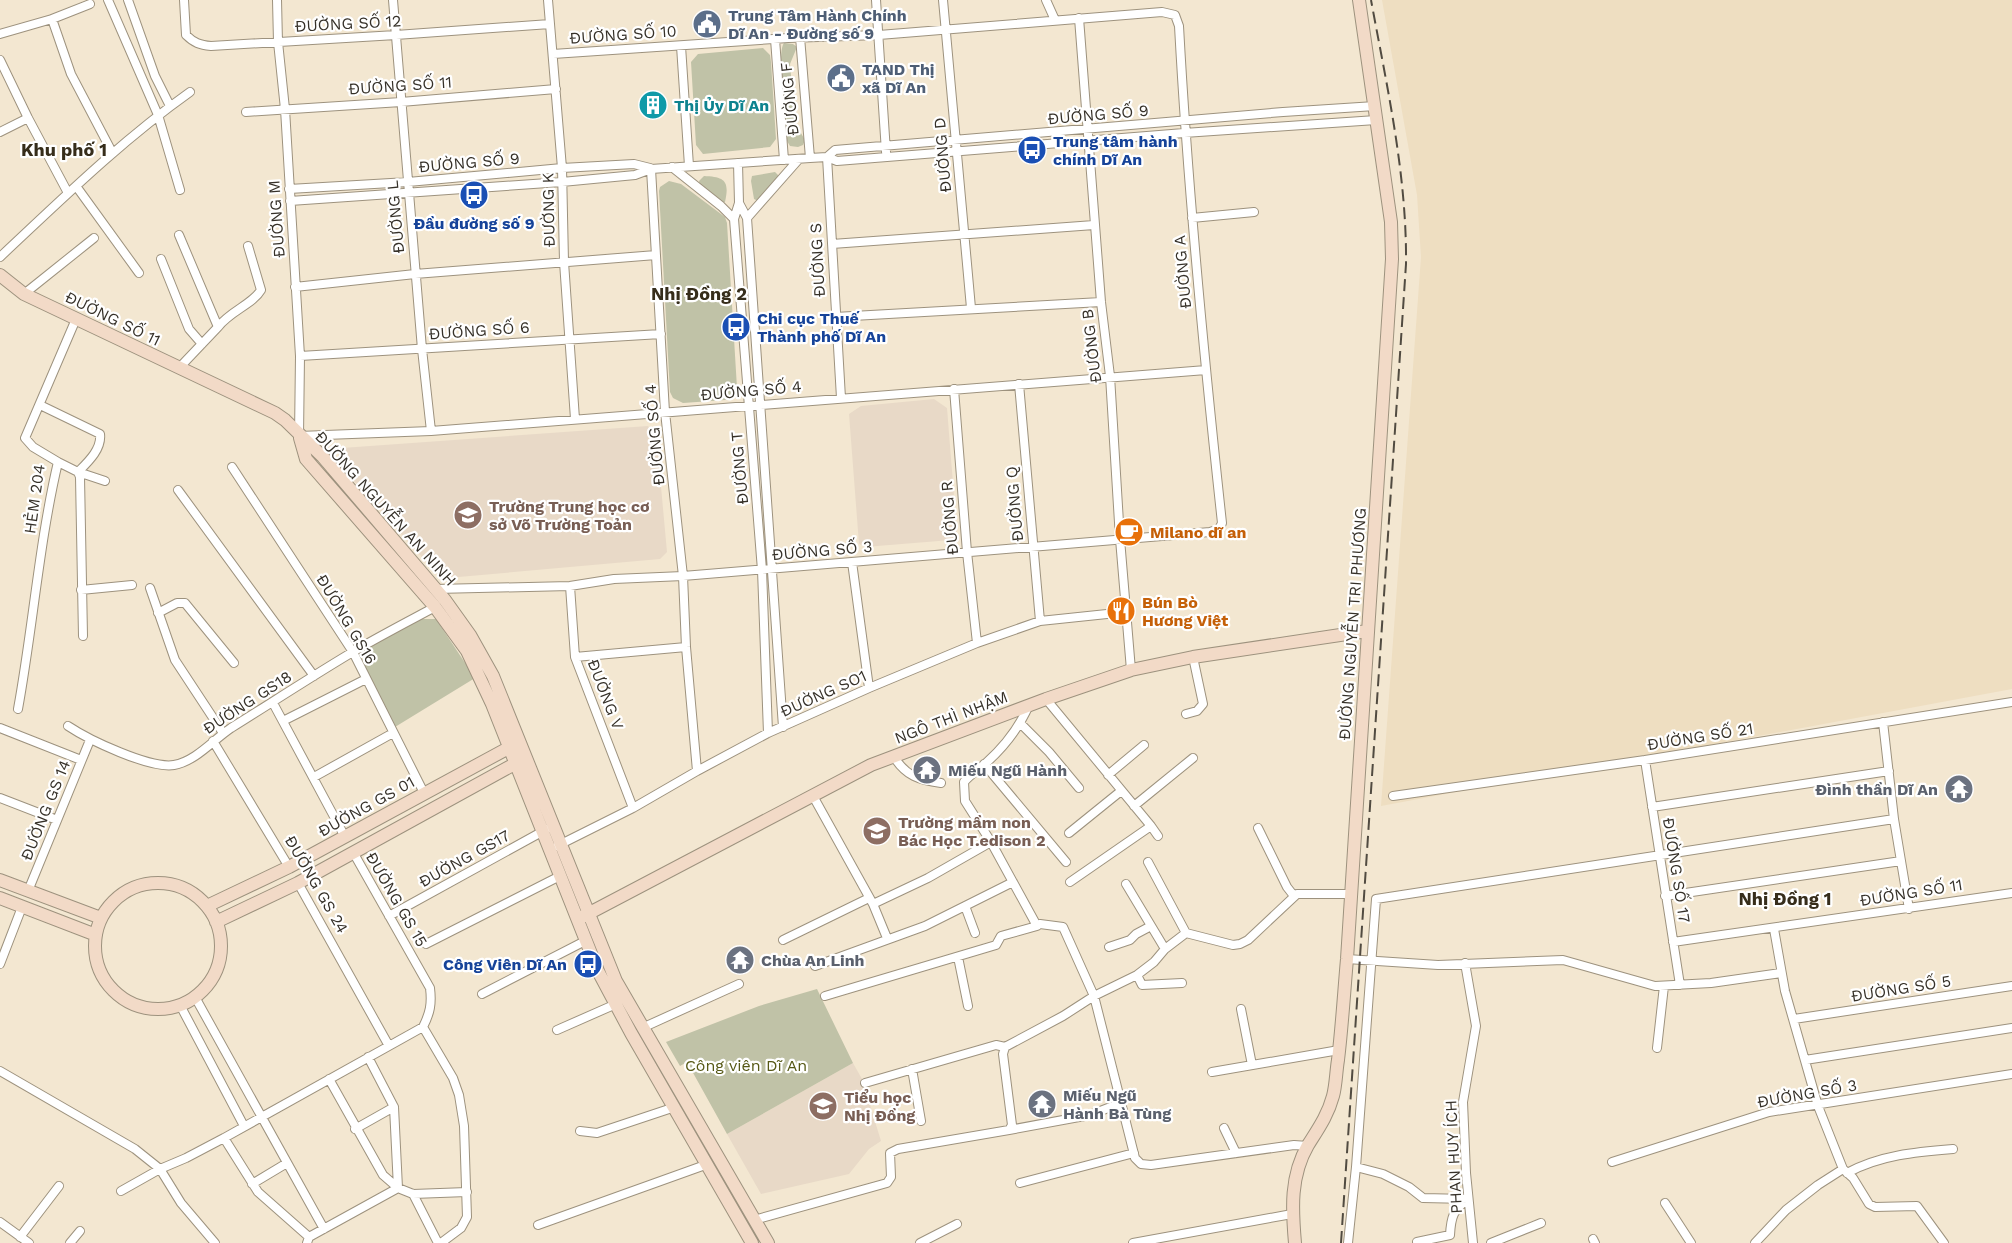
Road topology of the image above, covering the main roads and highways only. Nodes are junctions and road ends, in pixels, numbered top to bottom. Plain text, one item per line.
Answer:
1 (1359, 0) edge
2 (0, 275) edge
3 (299, 436) junction
4 (440, 604) junction
5 (1367, 631) junction
6 (513, 745) junction
7 (520, 761) junction
8 (424, 793) junction
9 (432, 808) junction
10 (345, 837) junction
11 (555, 847) junction
12 (353, 852) junction
13 (289, 867) junction
14 (0, 880) edge
15 (297, 883) junction
16 (28, 891) junction
17 (0, 898) edge
18 (207, 906) junction
19 (22, 907) junction
20 (582, 917) junction
21 (101, 918) junction
22 (216, 922) junction
23 (96, 935) junction
24 (637, 1031) junction
25 (748, 1223) junction
26 (752, 1243) edge
27 (768, 1243) edge
28 (1295, 1243) edge

1 - 5 main road, ĐƯỜNG NGUYỄN TRI PHƯƠNG
2 - 3 main road, ĐƯỜNG SỐ 11
3 - 4 main road, ĐƯỜNG NGUYỄN AN NINH
3 - 4 main road, ĐƯỜNG NGUYỄN AN NINH
4 - 6 main road, ĐƯỜNG NGUYỄN AN NINH
5 - 20 main road, NGÔ THÌ NHẬM
5 - 28 main road, ĐƯỜNG NGUYỄN TRI PHƯƠNG
6 - 7 main road, ĐƯỜNG NGUYỄN AN NINH
6 - 8 main road, ĐƯỜNG GS 01
7 - 9 main road, ĐƯỜNG GS 01
7 - 11 main road, ĐƯỜNG NGUYỄN AN NINH
8 - 9 main road
8 - 10 main road, ĐƯỜNG GS 01
9 - 12 main road, ĐƯỜNG GS 01
10 - 12 main road
10 - 13 main road, ĐƯỜNG GS 01
11 - 20 main road, ĐƯỜNG NGUYỄN AN NINH
11 - 20 main road, ĐƯỜNG NGUYỄN AN NINH
12 - 15 main road, ĐƯỜNG GS 01
13 - 15 main road, ĐƯỜNG GS 24
13 - 18 main road, ĐƯỜNG GS 01
14 - 16 main road
15 - 22 main road, ĐƯỜNG GS 01
16 - 19 main road
16 - 21 main road
17 - 19 main road
18 - 21 main road
18 - 22 main road
19 - 23 main road
20 - 24 main road, ĐƯỜNG NGUYỄN AN NINH
20 - 24 main road, ĐƯỜNG NGUYỄN AN NINH
21 - 23 main road
22 - 23 main road
24 - 25 main road, ĐƯỜNG NGUYỄN AN NINH
24 - 25 main road, ĐƯỜNG NGUYỄN AN NINH
25 - 26 main road, ĐƯỜNG NGUYỄN AN NINH
25 - 27 main road, ĐƯỜNG NGUYỄN AN NINH

